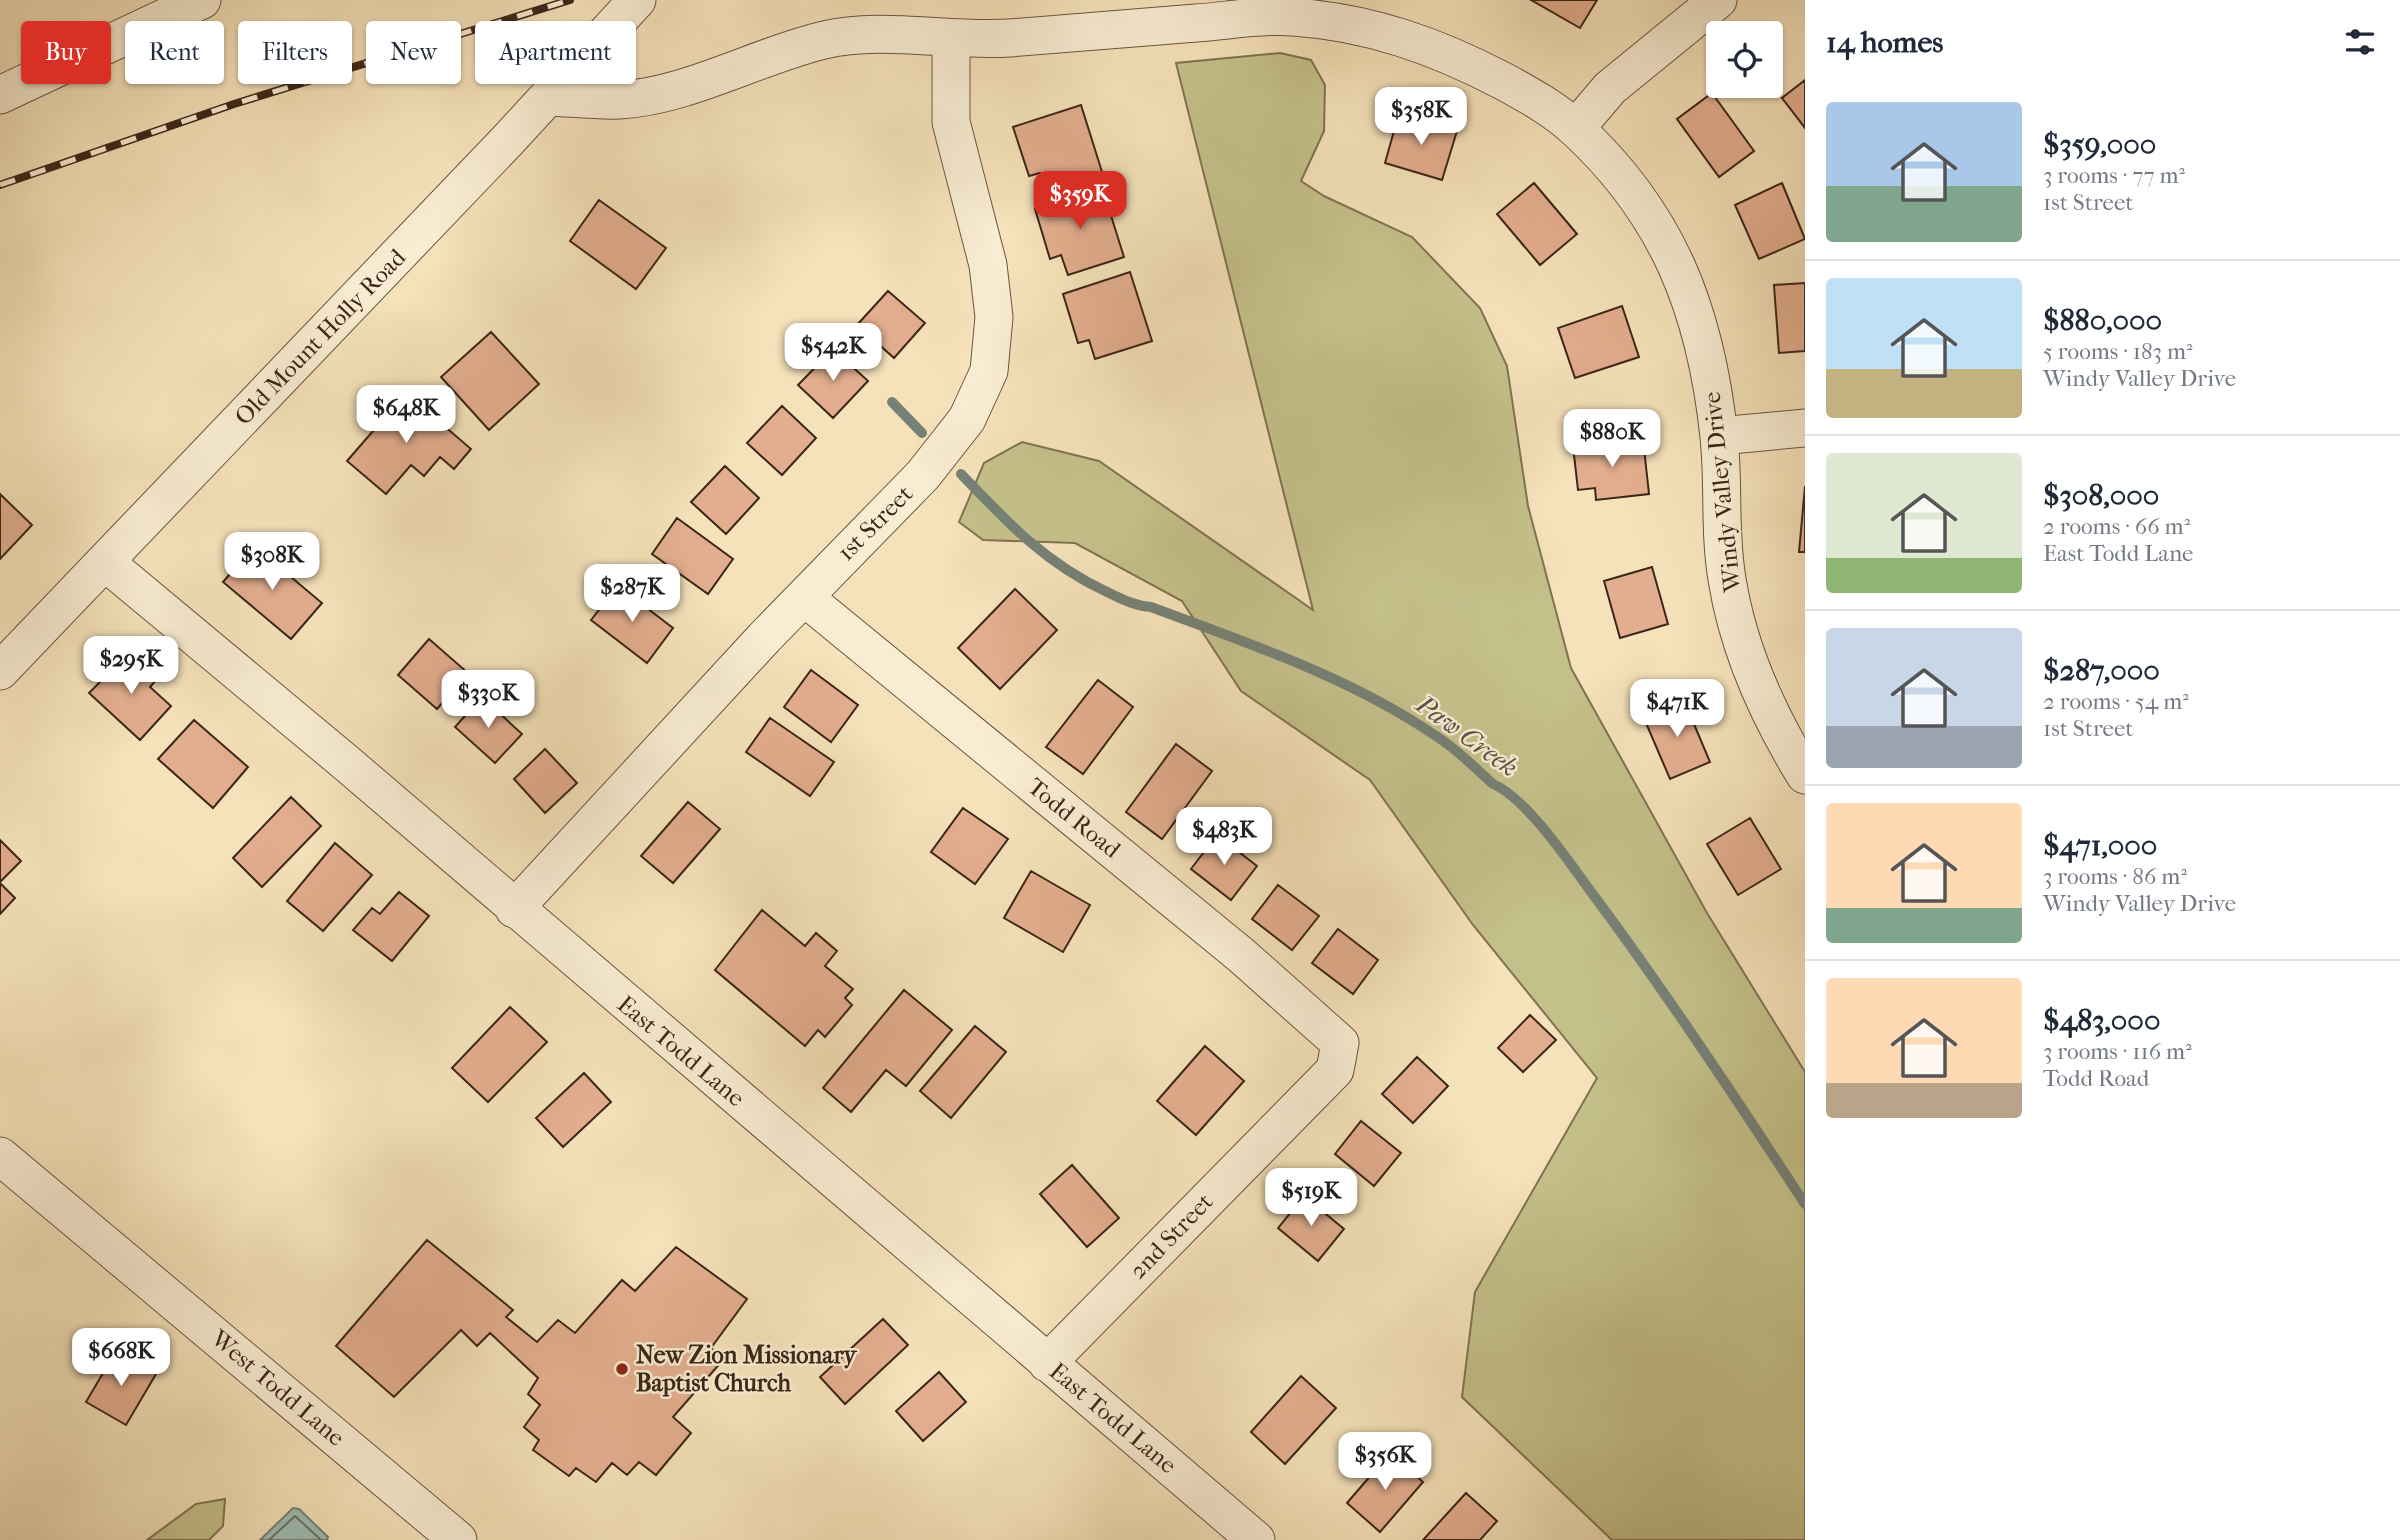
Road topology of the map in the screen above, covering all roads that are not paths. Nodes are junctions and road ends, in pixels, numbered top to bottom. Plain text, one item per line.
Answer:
1 (202, 0) edge
2 (637, 0) edge
3 (1718, 0) edge
4 (951, 40) junction
5 (0, 95) edge
6 (549, 97) junction
7 (1576, 128) junction
8 (1805, 428) edge
9 (1719, 436) junction
10 (105, 562) junction
11 (804, 597) junction
12 (0, 671) edge
13 (1805, 775) edge
14 (513, 909) junction
15 (1340, 1043) joint
16 (0, 1156) edge
17 (1047, 1363) junction
18 (458, 1540) edge
19 (1256, 1540) edge

1 - 5 street
2 - 6 street, Old Mount Holly Road
3 - 7 street
4 - 6 street, Windy Valley Drive
4 - 7 street, Windy Valley Drive
4 - 11 street, 1st Street
6 - 10 street, Old Mount Holly Road
7 - 9 street, Windy Valley Drive
8 - 9 street
9 - 13 street, Windy Valley Drive
10 - 12 street, Old Mount Holly Road
10 - 14 street, East Todd Lane
11 - 14 street, 1st Street
11 - 15 street, Todd Road
14 - 17 street, East Todd Lane
15 - 17 street, 2nd Street
16 - 18 street, West Todd Lane
17 - 19 street, East Todd Lane

